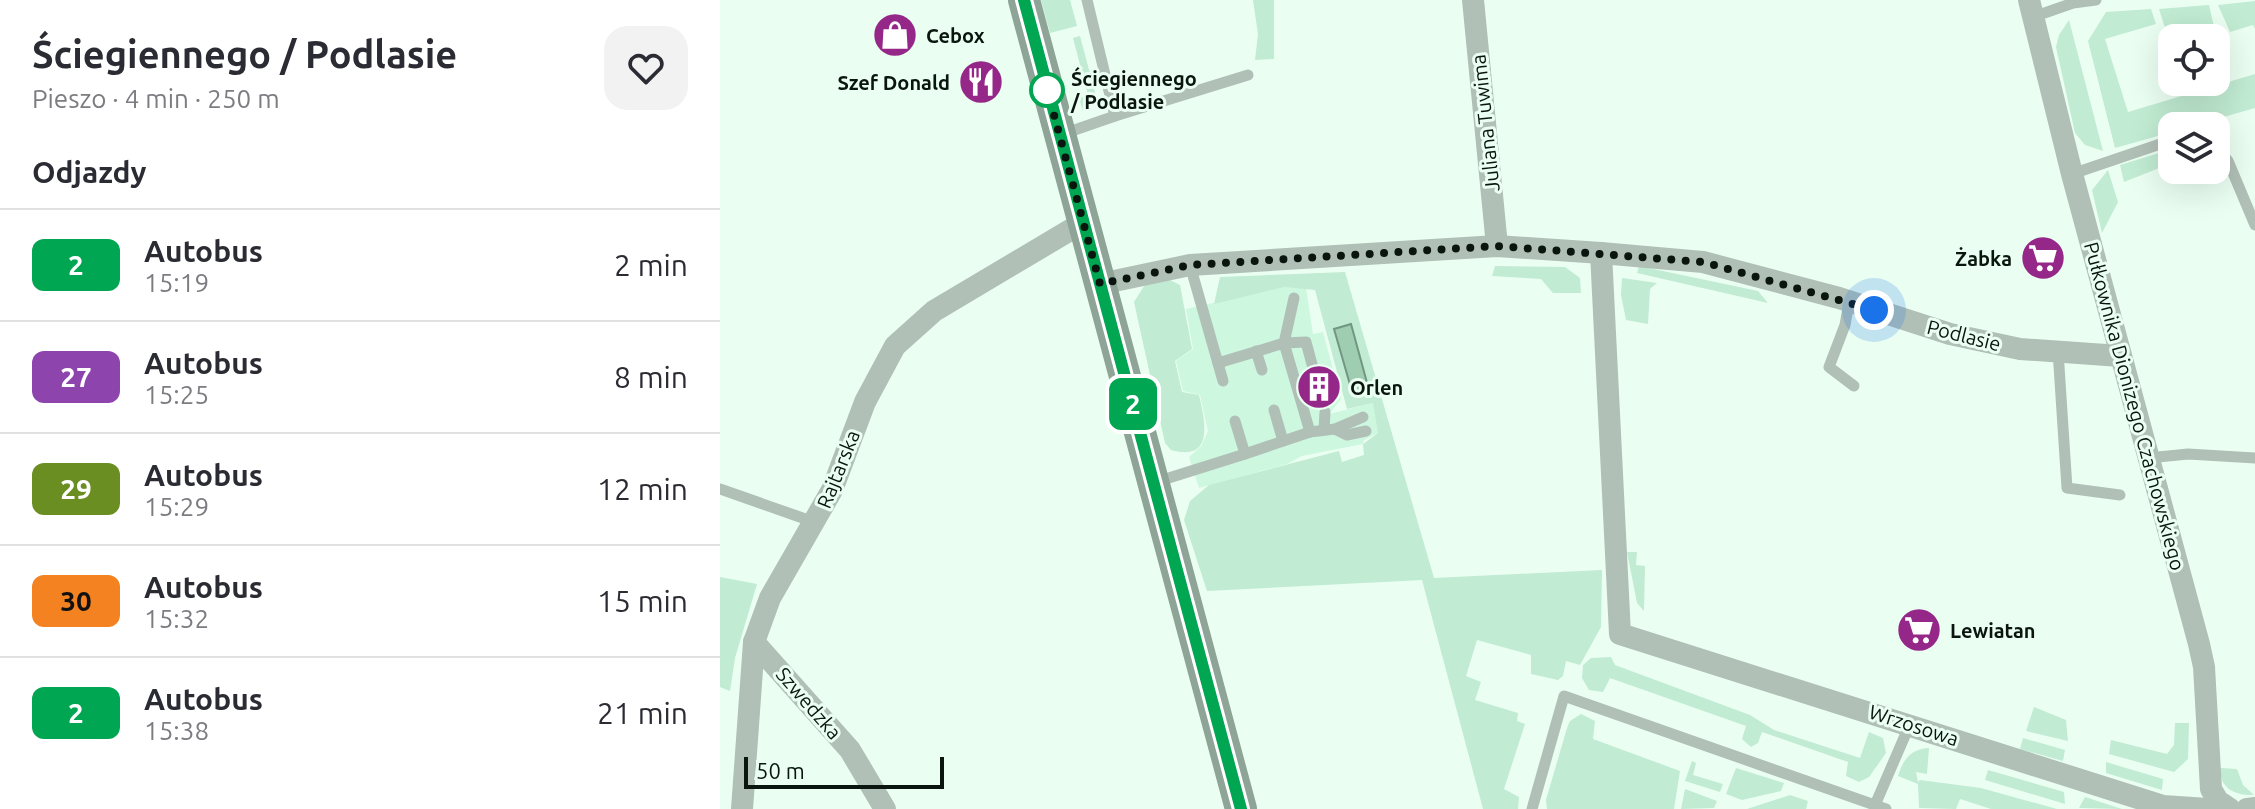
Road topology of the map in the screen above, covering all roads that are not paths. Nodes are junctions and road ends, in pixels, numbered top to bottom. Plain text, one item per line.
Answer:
1 (1024, 0) edge
2 (1087, 0) edge
3 (1473, 0) edge
4 (2096, 0) edge
5 (2031, 9) edge
6 (1248, 75) dead end
7 (1115, 116) junction
8 (1059, 135) junction
9 (2158, 145) edge
10 (2230, 166) edge
11 (2072, 174) junction
12 (1082, 223) junction
13 (2255, 225) edge
14 (1497, 246) junction
15 (1601, 253) junction
16 (1190, 265) junction
17 (1100, 284) junction
18 (1294, 298) dead end
19 (1849, 302) junction
20 (1284, 343) junction
21 (1256, 351) junction
22 (2058, 351) junction
23 (2120, 356) junction
24 (1218, 363) junction
25 (1313, 368) dead end
26 (1262, 370) dead end
27 (1223, 381) dead end
28 (1854, 386) dead end
29 (1274, 410) dead end
30 (1325, 412) dead end
31 (1363, 417) dead end
32 (1235, 421) dead end
33 (1329, 430) junction
34 (1366, 431) dead end
35 (1310, 432) junction
36 (1283, 441) junction
37 (1245, 454) junction
38 (2148, 458) junction
39 (2255, 458) edge
40 (1154, 483) junction
41 (720, 489) edge
42 (2120, 495) dead end
43 (815, 522) junction
44 (754, 642) junction
45 (1910, 723) junction
46 (1881, 807) edge
47 (2255, 808) edge
48 (742, 809) edge
49 (885, 809) edge
50 (1241, 809) edge
51 (1532, 809) edge
52 (2208, 809) edge
53 (2230, 809) edge
54 (2247, 809) edge

1 - 8 street
2 - 7 lane
3 - 14 street, Juliana Tuwima
4 - 5 lane
5 - 11 street, Pułkownika Dionizego Czachowskiego
6 - 7 lane
7 - 8 lane
8 - 12 street
9 - 11 lane
10 - 13 lane
11 - 23 street, Pułkownika Dionizego Czachowskiego
12 - 17 street
12 - 43 street, Rajtarska
14 - 15 street, Podlasie
14 - 16 street, Podlasie
15 - 19 street, Podlasie
15 - 45 street, Wrzosowa
16 - 17 street, Podlasie
16 - 24 lane
17 - 40 street
18 - 20 lane
19 - 22 street, Podlasie
19 - 28 lane
20 - 21 lane
20 - 25 lane
20 - 35 lane
21 - 24 lane
21 - 26 lane
22 - 23 street, Podlasie
22 - 42 lane
23 - 38 street, Pułkownika Dionizego Czachowskiego
24 - 27 lane
29 - 36 lane
30 - 33 lane
31 - 33 lane
32 - 37 lane
33 - 34 lane
33 - 35 lane
35 - 36 lane
36 - 37 lane
37 - 40 lane
38 - 39 lane
38 - 53 street, Pułkownika Dionizego Czachowskiego
40 - 50 street
41 - 43 lane
43 - 44 street, Rajtarska
44 - 48 street, Rajtarska
44 - 49 street, Szwedzka
45 - 46 lane
45 - 52 street, Wrzosowa
46 - 51 lane
47 - 54 street

